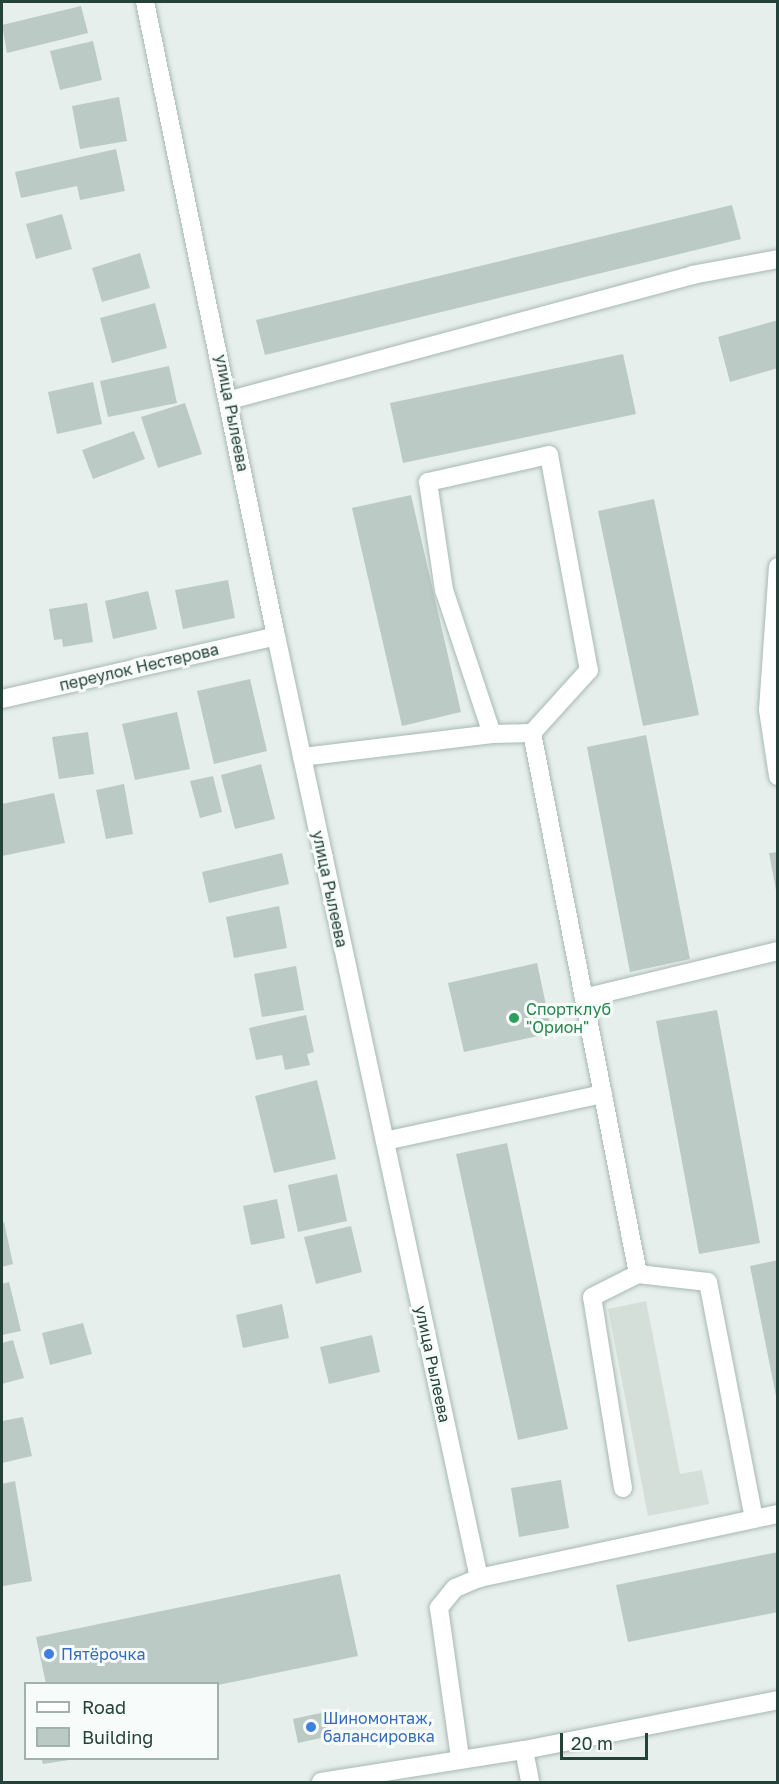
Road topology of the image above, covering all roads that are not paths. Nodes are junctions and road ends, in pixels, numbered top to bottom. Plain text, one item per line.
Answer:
1 (145, 2) edge
2 (777, 259) edge
3 (230, 400) junction
4 (777, 567) edge
5 (276, 636) junction
6 (2, 699) edge
7 (532, 733) junction
8 (492, 734) junction
9 (302, 757) junction
10 (777, 776) edge
11 (777, 951) edge
12 (584, 998) junction
13 (603, 1094) junction
14 (385, 1141) junction
15 (638, 1274) junction
16 (623, 1488) dead end
17 (777, 1514) edge
18 (754, 1518) junction
19 (479, 1578) junction
20 (777, 1700) edge
21 (524, 1750) junction
22 (460, 1757) junction
23 (321, 1782) edge
24 (530, 1782) edge

1 - 3 street, улица Рылеева
2 - 3 street
3 - 5 street, улица Рылеева
4 - 10 street
5 - 6 street, переулок Нестерова
5 - 9 street, улица Рылеева
7 - 8 street
7 - 8 street
7 - 12 street
8 - 9 street
9 - 14 street, улица Рылеева
11 - 12 street
12 - 13 street
13 - 14 street
13 - 15 street
14 - 19 street, улица Рылеева
15 - 16 street
15 - 18 street
17 - 18 street
18 - 19 street
19 - 22 street
20 - 21 street
21 - 22 street
21 - 24 street
22 - 23 street

